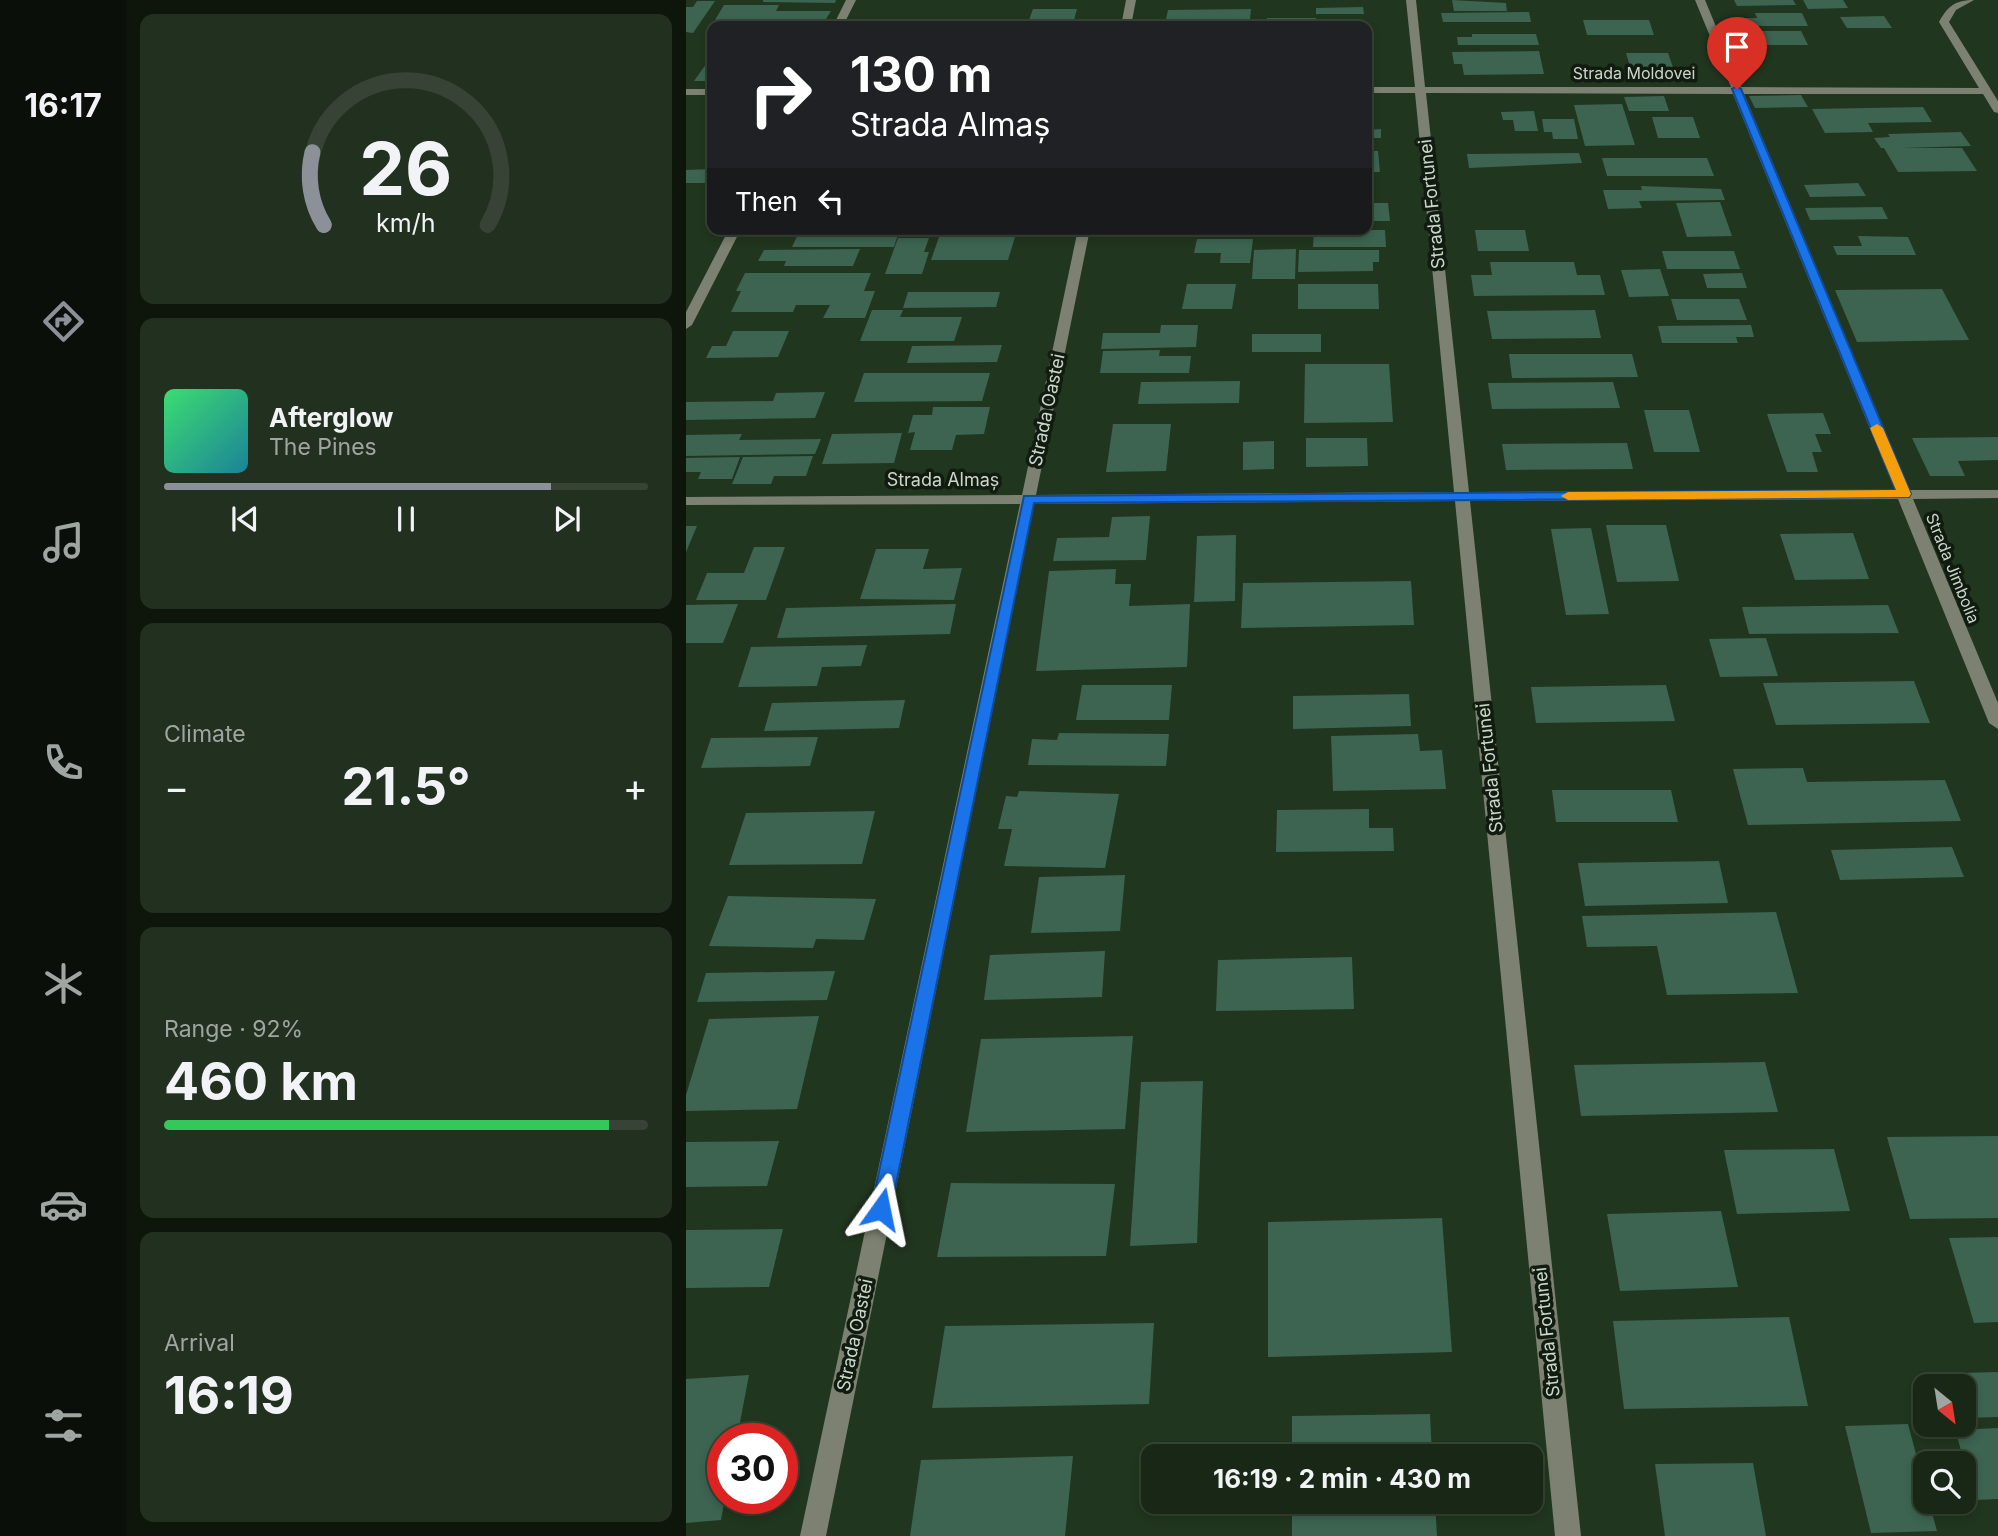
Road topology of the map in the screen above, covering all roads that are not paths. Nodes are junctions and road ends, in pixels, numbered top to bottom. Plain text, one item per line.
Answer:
1 (851, 0) edge
2 (1131, 0) edge
3 (1411, 0) edge
4 (1700, 0) edge
5 (1969, 0) edge
6 (840, 21) edge
7 (1127, 21) edge
8 (1420, 89) junction
9 (1737, 89) junction
10 (1372, 90) edge
11 (1984, 91) junction
12 (686, 92) edge
13 (707, 92) edge
14 (1998, 110) edge
15 (732, 235) edge
16 (1083, 235) edge
17 (686, 325) edge
18 (1904, 494) junction
19 (1998, 494) edge
20 (1462, 497) junction
21 (1028, 499) junction
22 (686, 502) edge
23 (1998, 723) edge
24 (813, 1536) edge
25 (1568, 1536) edge

1 - 6 street
2 - 7 street
3 - 8 street, Strada Fortunei
4 - 9 street, Strada Jimbolia
5 - 11 street
8 - 9 street, Strada Moldovei
8 - 10 street, Strada Moldovei
8 - 20 street, Strada Fortunei
9 - 11 street, Strada Moldovei
9 - 18 street, Strada Jimbolia
11 - 14 street
12 - 13 street
15 - 17 street
16 - 21 street, Strada Oastei
18 - 19 street, Strada Almaș
18 - 20 street, Strada Almaș
18 - 23 street, Strada Jimbolia
20 - 21 street, Strada Almaș
20 - 25 street, Strada Fortunei
21 - 22 street, Strada Almaș
21 - 24 street, Strada Oastei

